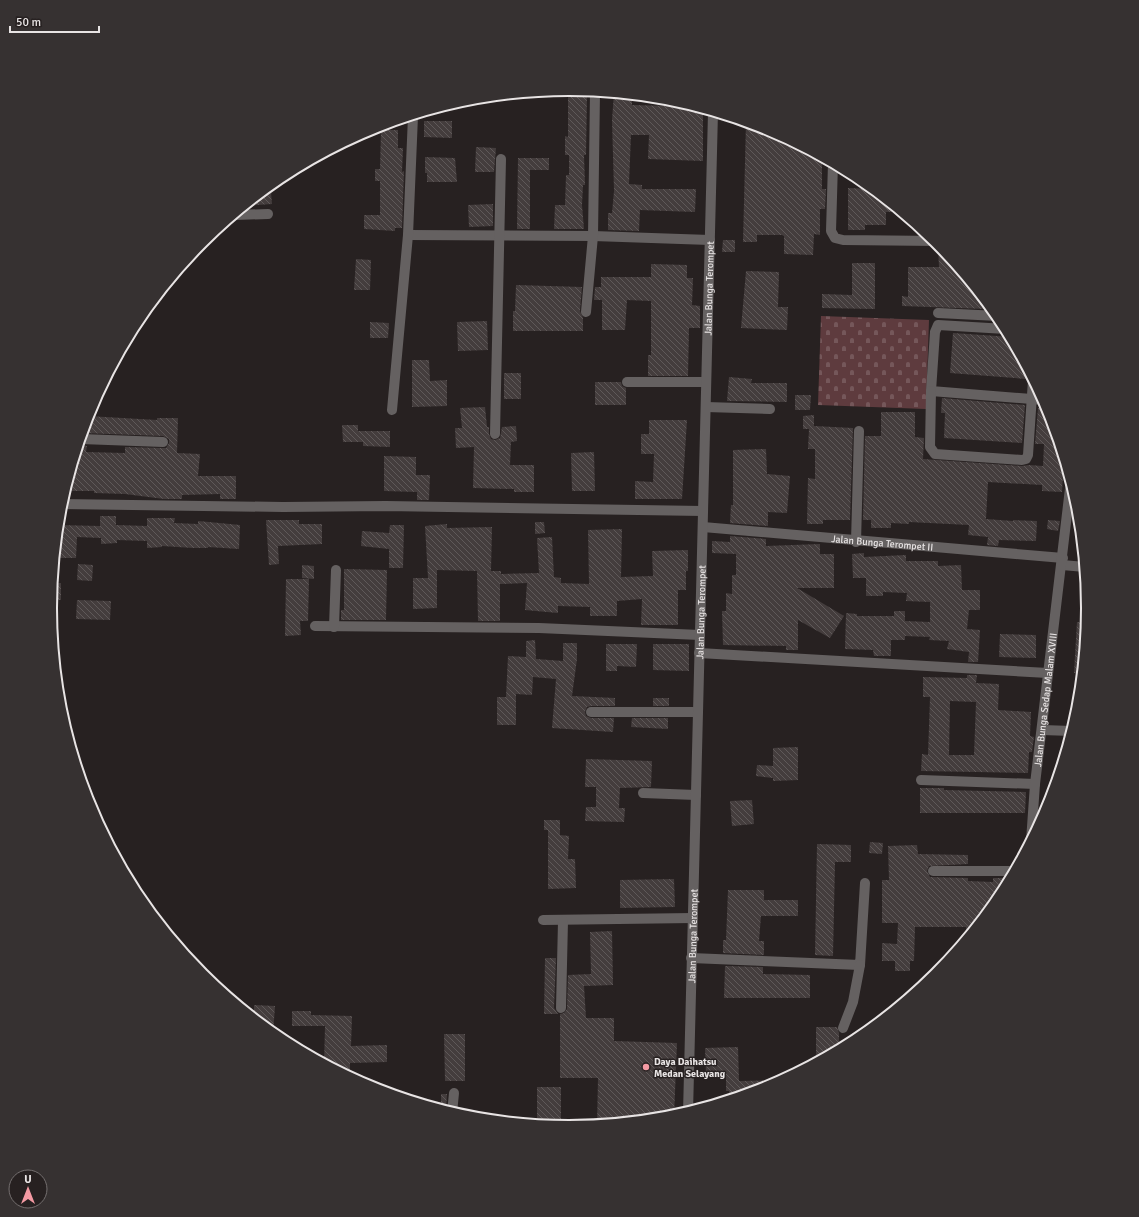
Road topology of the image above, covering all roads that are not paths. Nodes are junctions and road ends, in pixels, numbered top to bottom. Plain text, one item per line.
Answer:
1 (595, 97) edge
2 (713, 116) edge
3 (413, 121) edge
4 (500, 159) dead end
5 (833, 169) edge
6 (268, 214) dead end
7 (242, 215) edge
8 (408, 235) junction
9 (500, 235) junction
10 (593, 236) junction
11 (710, 240) junction
12 (926, 241) edge
13 (586, 312) dead end
14 (938, 313) dead end
15 (990, 316) edge
16 (999, 329) edge
17 (627, 382) dead end
18 (706, 382) junction
19 (1032, 389) edge
20 (931, 391) junction
21 (1031, 399) junction
22 (1037, 399) edge
23 (706, 407) junction
24 (770, 409) dead end
25 (392, 410) dead end
26 (859, 431) dead end
27 (495, 434) dead end
28 (86, 439) edge
29 (163, 442) dead end
30 (1069, 496) edge
31 (68, 504) edge
32 (703, 512) junction
33 (702, 527) junction
34 (856, 542) junction
35 (1062, 562) junction
36 (1080, 566) edge
37 (336, 570) dead end
38 (315, 626) dead end
39 (334, 626) junction
40 (700, 635) junction
41 (699, 653) junction
42 (1048, 673) junction
43 (591, 712) dead end
44 (698, 712) junction
45 (1042, 730) junction
46 (1067, 732) edge
47 (921, 780) dead end
48 (1035, 784) junction
49 (643, 793) dead end
50 (696, 795) junction
51 (1032, 829) edge
52 (933, 871) dead end
53 (1009, 871) edge
54 (865, 882) dead end
55 (693, 918) junction
56 (543, 920) dead end
57 (564, 921) junction
58 (691, 958) junction
59 (860, 965) junction
60 (561, 1008) dead end
61 (843, 1028) dead end
62 (454, 1094) dead end
63 (453, 1107) edge
64 (688, 1107) edge

1 - 10 street
2 - 11 street, Jalan Bunga Terompet
3 - 8 street
4 - 9 street
5 - 12 street
6 - 7 street
8 - 9 street
8 - 25 street
9 - 10 street
9 - 27 street
10 - 11 street
10 - 13 street
11 - 18 street, Jalan Bunga Terompet
14 - 15 street
16 - 20 street
17 - 18 street
18 - 23 street, Jalan Bunga Terompet
19 - 21 street
20 - 21 street
20 - 21 street
21 - 22 street
23 - 24 street
23 - 32 street, Jalan Bunga Terompet
26 - 34 street
28 - 29 street
30 - 35 street, Jalan Bunga Sedap Malam XVIII
31 - 32 street
32 - 33 street, Jalan Bunga Terompet
33 - 34 street, Jalan Bunga Terompet II
33 - 40 street, Jalan Bunga Terompet
34 - 35 street, Jalan Bunga Terompet II
35 - 36 street, Jalan Bunga Terompet II
35 - 42 street, Jalan Bunga Sedap Malam XVIII
37 - 39 street
38 - 39 street
39 - 40 street
40 - 41 street, Jalan Bunga Terompet
41 - 42 street
41 - 44 street, Jalan Bunga Terompet
42 - 45 street, Jalan Bunga Sedap Malam XVIII
43 - 44 street
44 - 50 street, Jalan Bunga Terompet
45 - 46 street
45 - 48 street, Jalan Bunga Sedap Malam XVIII
47 - 48 street
48 - 51 street, Jalan Bunga Sedap Malam XVIII
49 - 50 street
50 - 55 street, Jalan Bunga Terompet
52 - 53 street
54 - 59 street
55 - 57 street
55 - 58 street, Jalan Bunga Terompet
56 - 57 street
57 - 60 street
58 - 59 street
58 - 64 street, Jalan Bunga Terompet
59 - 61 street
62 - 63 street

